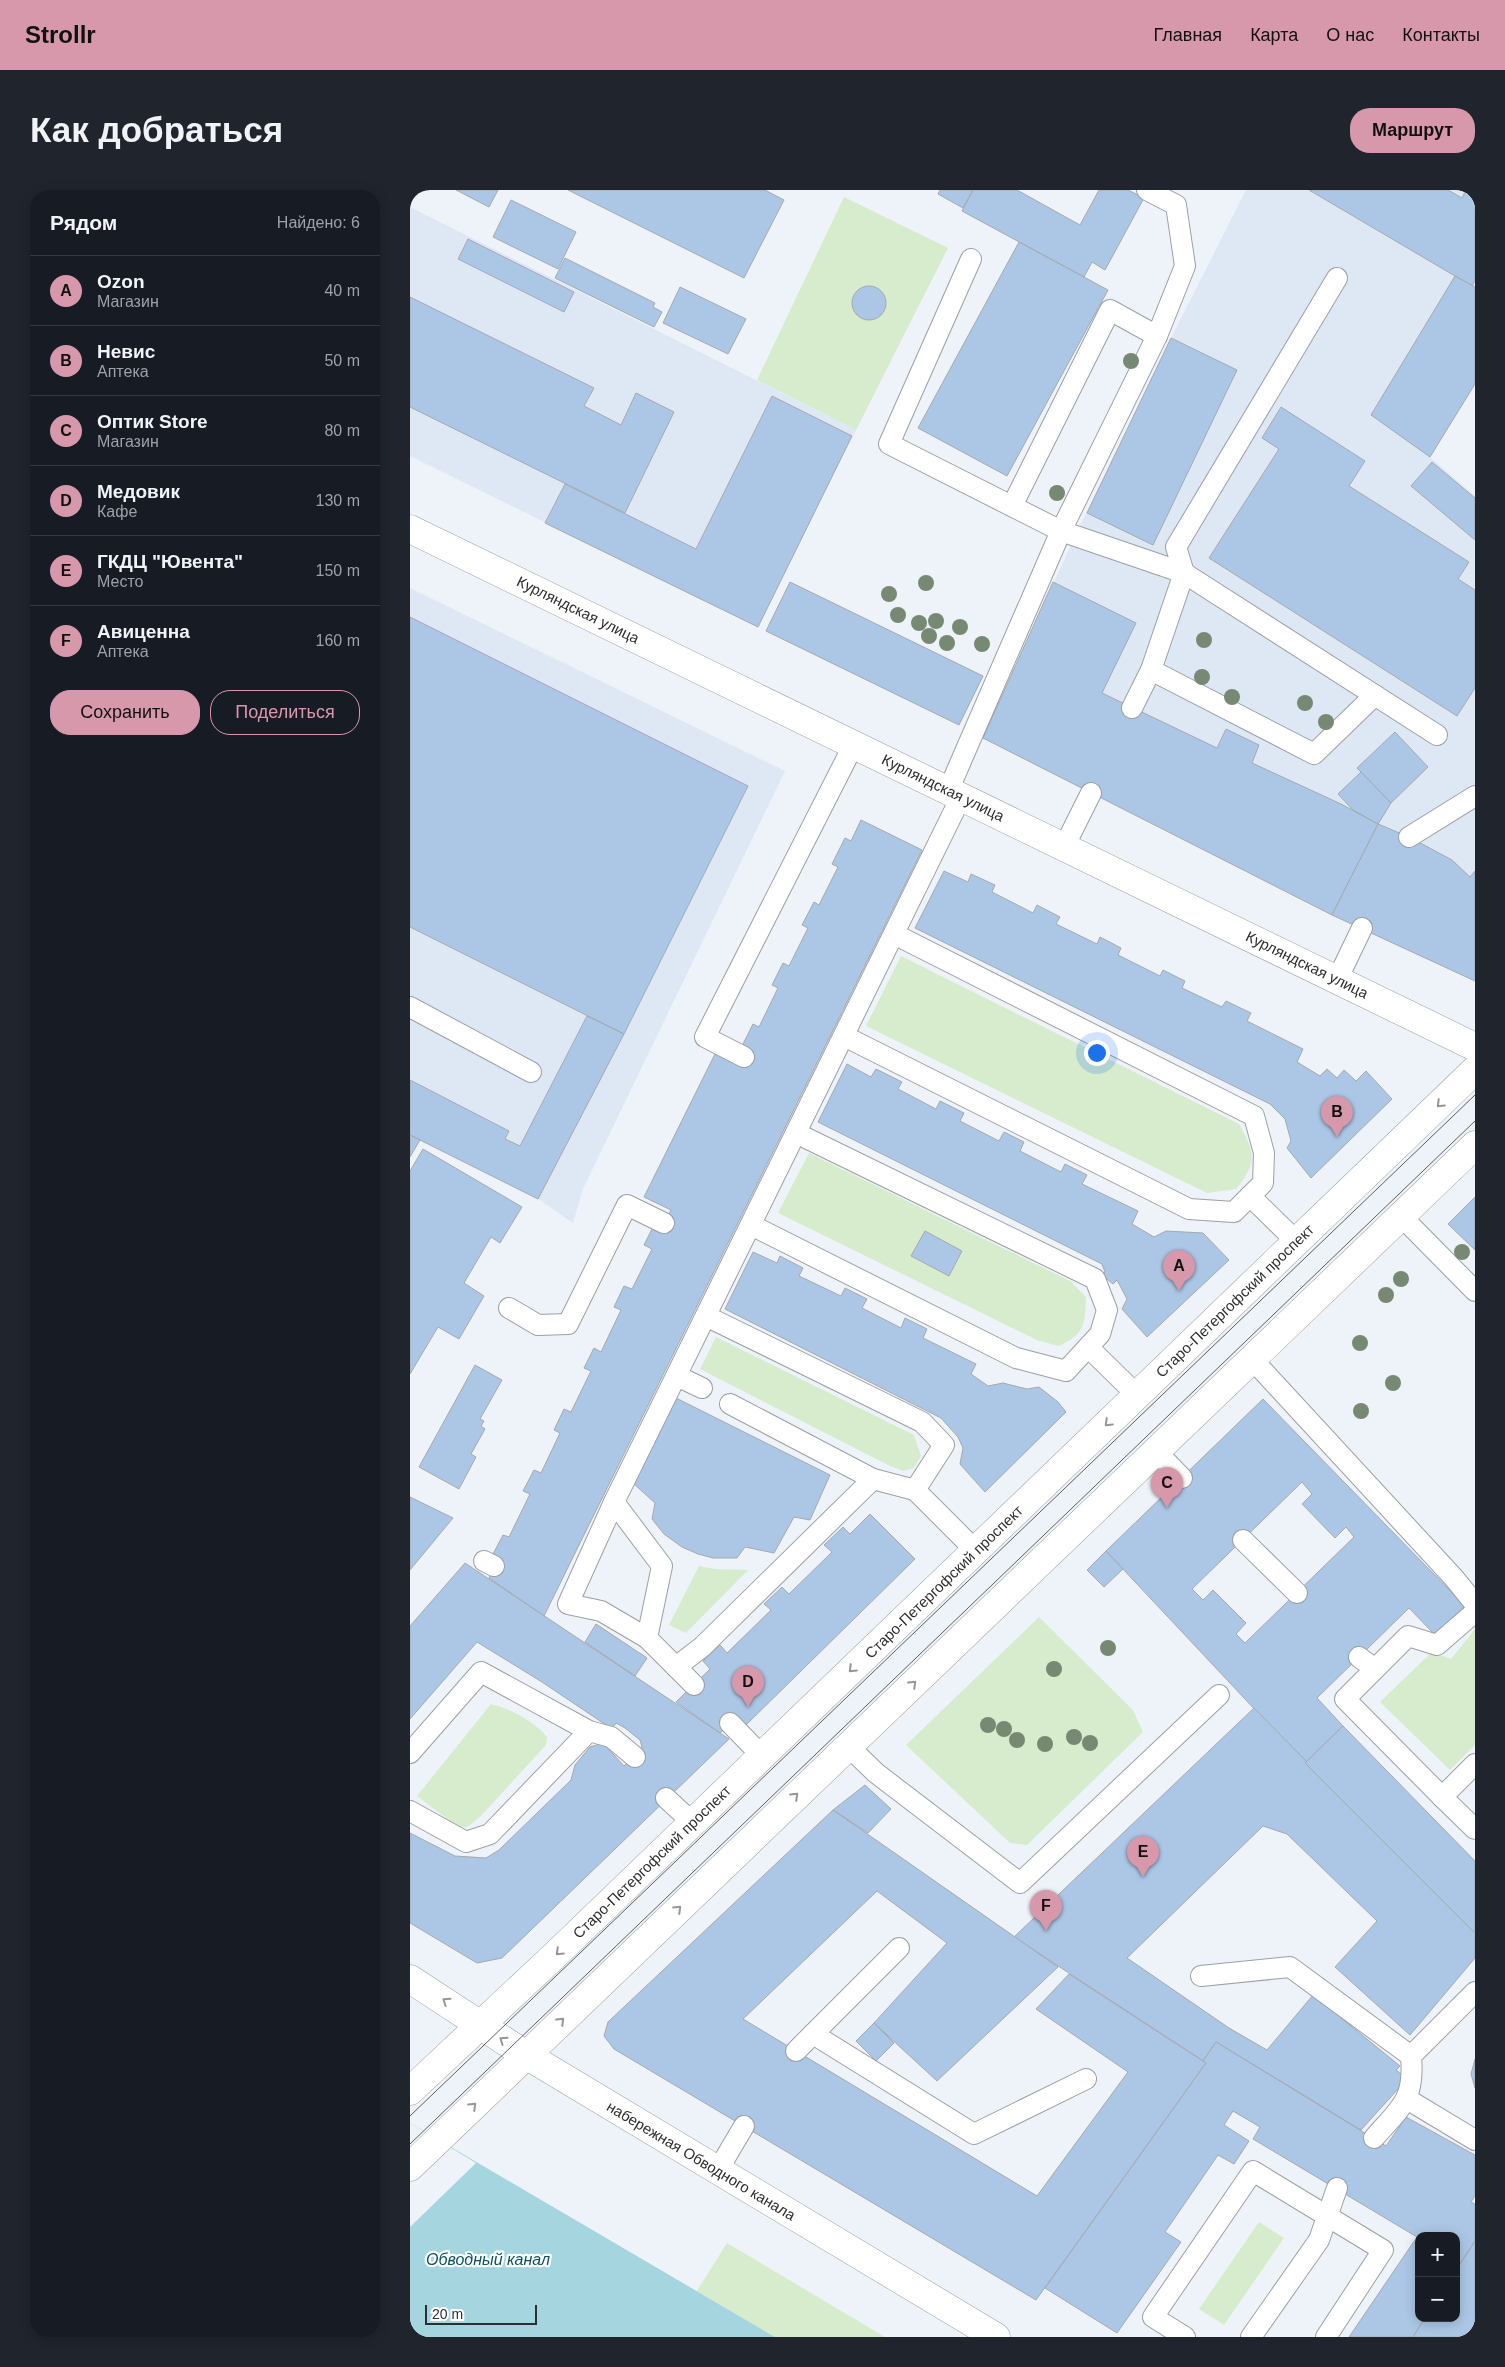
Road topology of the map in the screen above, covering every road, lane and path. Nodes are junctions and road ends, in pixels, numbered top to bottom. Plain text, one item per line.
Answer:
1 (1147, 190) edge
2 (971, 258) dead end
3 (1337, 278) dead end
4 (1157, 336) junction
5 (1012, 506) junction
6 (410, 528) edge
7 (1061, 531) junction
8 (1184, 573) junction
9 (1151, 670) junction
10 (1375, 695) junction
11 (1132, 708) dead end
12 (1437, 735) dead end
13 (854, 744) junction
14 (1091, 792) dead end
15 (955, 794) junction
16 (1475, 796) edge
17 (1409, 837) dead end
18 (1064, 847) junction
19 (1362, 928) dead end
20 (894, 934) junction
21 (1337, 980) junction
22 (410, 1007) edge
23 (844, 1036) junction
24 (1475, 1047) edge
25 (744, 1057) dead end
26 (1475, 1070) edge
27 (530, 1072) dead end
28 (796, 1133) junction
29 (1475, 1145) edge
30 (1250, 1196) junction
31 (1401, 1216) junction
32 (664, 1223) dead end
33 (751, 1225) junction
34 (1297, 1242) junction
35 (1475, 1291) edge
36 (509, 1308) dead end
37 (706, 1316) junction
38 (1089, 1348) junction
39 (1252, 1359) junction
40 (677, 1376) junction
41 (702, 1388) dead end
42 (1137, 1395) junction
43 (730, 1404) dead end
44 (1156, 1451) junction
45 (1182, 1478) dead end
46 (873, 1479) junction
47 (915, 1490) junction
48 (614, 1502) junction
49 (1243, 1540) dead end
50 (976, 1551) junction
51 (1297, 1593) dead end
52 (1475, 1604) edge
53 (1475, 1612) edge
54 (647, 1638) junction
55 (1359, 1657) dead end
56 (676, 1667) junction
57 (1375, 1669) junction
58 (694, 1685) dead end
59 (1219, 1695) dead end
60 (730, 1723) dead end
61 (589, 1732) junction
62 (848, 1746) junction
63 (410, 1753) edge
64 (762, 1756) junction
65 (635, 1757) dead end
66 (1475, 1764) edge
67 (1442, 1797) junction
68 (666, 1798) dead end
69 (410, 1811) edge
70 (693, 1823) junction
71 (1475, 1829) edge
72 (900, 1948) dead end
73 (1201, 1976) dead end
74 (410, 1979) edge
75 (1475, 1992) edge
76 (480, 2025) junction
77 (813, 2034) junction
78 (796, 2051) dead end
79 (526, 2055) junction
80 (1411, 2056) junction
81 (1086, 2079) dead end
82 (410, 2091) edge
83 (1407, 2099) junction
84 (744, 2126) dead end
85 (1374, 2138) dead end
86 (1475, 2140) edge
87 (410, 2167) edge
88 (718, 2170) junction
89 (1337, 2188) dead end
90 (1327, 2215) junction
91 (996, 2337) edge
92 (1184, 2337) edge
93 (1251, 2337) edge
94 (1326, 2337) edge

1 - 4 lane
2 - 5 lane
3 - 8 lane
4 - 5 lane
4 - 7 lane
5 - 7 lane
6 - 13 main road, Курляндская улица
7 - 8 lane
7 - 15 lane
8 - 9 lane
8 - 10 lane
9 - 10 lane
9 - 11 lane
10 - 12 lane
13 - 15 main road, Курляндская улица
13 - 25 lane
14 - 18 lane
15 - 18 main road, Курляндская улица
15 - 20 lane
16 - 17 lane
18 - 21 main road, Курляндская улица
19 - 21 lane
20 - 23 lane
20 - 30 lane
21 - 24 main road, Курляндская улица
22 - 27 lane
23 - 28 lane
23 - 30 lane
26 -> 34 main road, Старо-Петергофский проспект
28 - 33 lane
28 - 38 lane
29 - 31 main road
30 - 34 lane
31 - 35 lane
31 - 39 main road
32 - 36 lane
33 - 37 lane
33 - 38 lane
34 - 42 main road, Старо-Петергофский проспект
37 - 40 lane
37 - 47 lane
38 - 42 lane
39 - 44 main road
39 - 52 lane
40 - 41 lane
40 - 48 lane
42 -> 50 main road, Старо-Петергофский проспект
43 - 46 lane
44 - 45 lane
62 -> 44 main road
46 - 47 lane
46 - 56 lane
47 - 50 lane
48 - 54 lane
48 - 54 lane
49 - 51 lane
50 -> 64 main road, Старо-Петергофский проспект
53 - 57 lane
54 - 56 lane
55 - 57 lane
56 - 58 lane
57 - 67 lane
59 - 62 lane
60 - 64 lane
61 - 63 lane
61 - 65 lane
61 - 69 lane
79 -> 62 main road
64 - 70 main road, Старо-Петергофский проспект
66 - 67 lane
67 - 71 lane
68 - 70 lane
70 -> 76 main road, Старо-Петергофский проспект
72 - 77 lane
73 - 80 lane
76 -> 74 main road, набережная Обводного канала
75 - 80 lane
79 -> 76 main road, набережная Обводного канала
76 - 82 main road, Старо-Петергофский проспект
77 - 78 lane
77 - 81 lane
87 -> 79 main road
79 - 88 main road, набережная Обводного канала
80 - 83 lane
83 - 85 lane
83 - 86 lane
84 - 88 lane
88 - 91 main road, набережная Обводного канала
89 - 90 lane
90 - 92 lane
90 - 93 lane
90 - 94 lane

